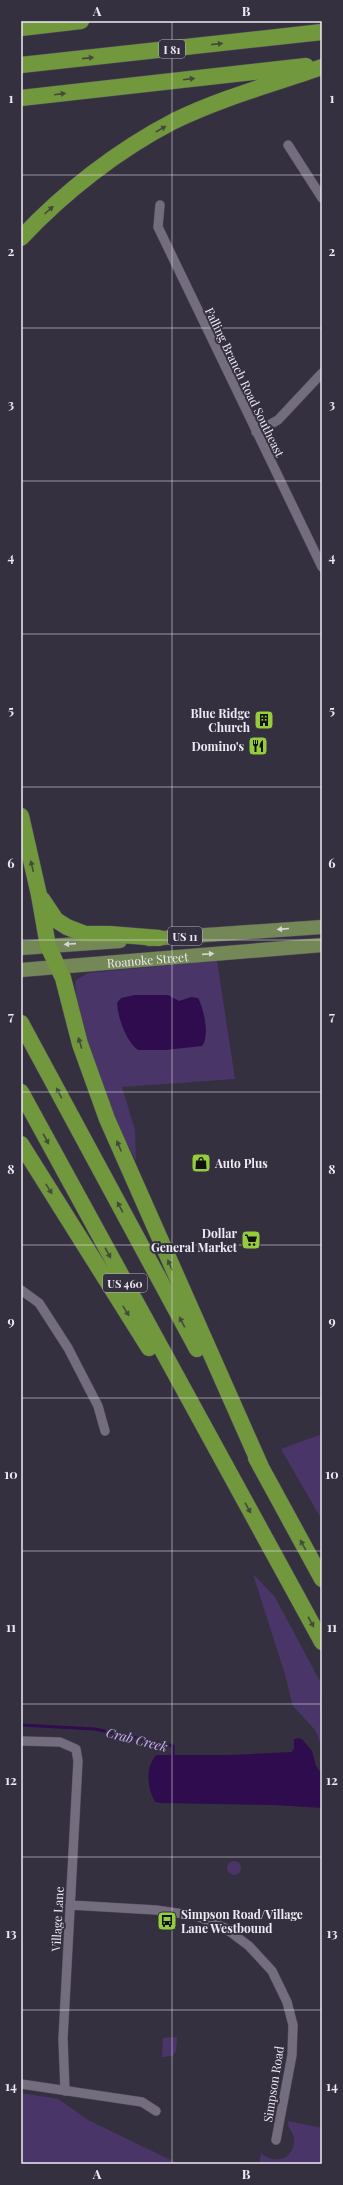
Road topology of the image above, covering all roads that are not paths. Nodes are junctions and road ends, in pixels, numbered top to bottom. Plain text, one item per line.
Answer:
1 (81, 21) edge
2 (21, 28) edge
3 (322, 32) edge
4 (21, 65) edge
5 (322, 65) edge
6 (21, 98) edge
7 (288, 144) dead end
8 (322, 198) edge
9 (160, 205) dead end
10 (21, 238) edge
11 (322, 373) edge
12 (256, 432) junction
13 (320, 556) edge
14 (322, 567) edge
15 (21, 816) edge
16 (39, 895) junction
17 (322, 926) edge
18 (160, 938) junction
19 (322, 945) edge
20 (48, 946) junction
21 (21, 948) edge
22 (58, 966) junction
23 (21, 970) edge
24 (21, 1023) edge
25 (21, 1092) edge
26 (21, 1144) edge
27 (21, 1290) edge
28 (104, 1431) dead end
29 (261, 1467) junction
30 (229, 1474) junction
31 (322, 1579) edge
32 (322, 1642) edge
33 (21, 1741) edge
34 (70, 1905) junction
35 (21, 2084) edge
36 (64, 2090) junction
37 (156, 2111) dead end
38 (276, 2140) dead end

1 - 2 highway
4 -> 3 highway, I 81
6 -> 5 highway
10 -> 5 highway
7 - 8 street
9 - 12 street, Falling Branch Road Southeast
11 - 12 street
12 - 13 street, Falling Branch Road Southeast
13 - 14 street, Falling Branch Road Southeast
16 -> 15 highway
16 - 18 highway
16 - 20 highway
17 -> 18 main road, Roanoke Street / US 11
18 -> 20 main road, Roanoke Street / US 11
22 -> 19 main road, Roanoke Street / US 11
20 - 21 main road, Roanoke Street / US 11
20 - 22 highway
22 - 23 main road, Roanoke Street / US 11
29 -> 22 highway
29 -> 24 highway, US 460
25 -> 30 highway, US 460
26 -> 30 highway
27 - 28 street
31 -> 29 highway, US 460
30 -> 32 highway, US 460
33 - 34 street, Village Lane
34 - 36 street, Village Lane
34 - 38 street, Simpson Road
35 - 36 street
36 - 37 street

